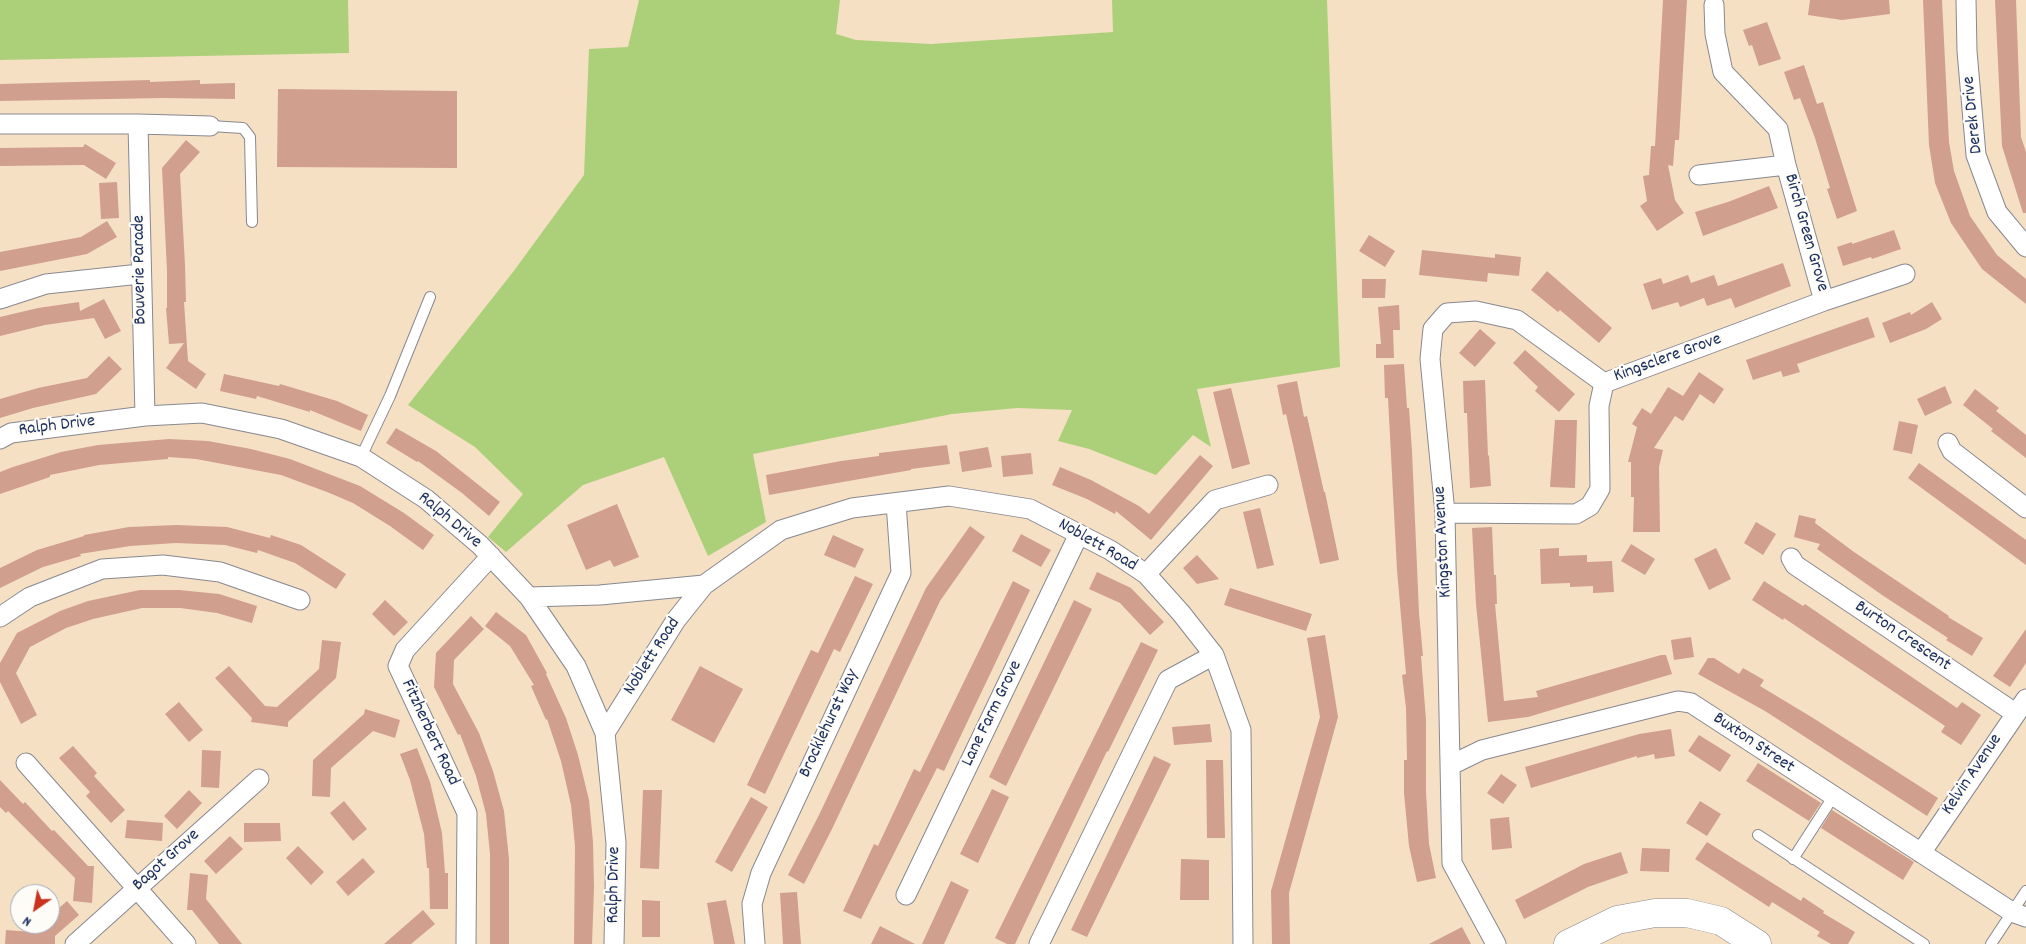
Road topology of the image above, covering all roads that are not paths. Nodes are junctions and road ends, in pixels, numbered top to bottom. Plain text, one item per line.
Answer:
1 (1966, 0) edge
2 (1714, 5) dead end
3 (0, 124) edge
4 (138, 124) junction
5 (210, 126) joint
6 (1786, 165) junction
7 (1699, 175) dead end
8 (252, 222) dead end
9 (2026, 247) edge
10 (140, 274) junction
11 (1905, 274) dead end
12 (430, 297) dead end
13 (0, 299) edge
14 (1824, 301) junction
15 (1604, 383) junction
16 (145, 416) junction
17 (0, 439) edge
18 (1948, 443) dead end
19 (361, 457) junction
20 (1268, 485) dead end
21 (896, 502) junction
22 (2026, 508) edge
23 (1444, 513) junction
24 (1079, 534) junction
25 (491, 556) junction
26 (1791, 558) dead end
27 (1146, 574) junction
28 (704, 584) junction
29 (529, 597) junction
30 (300, 600) dead end
31 (0, 617) edge
32 (1214, 655) junction
33 (2021, 706) edge
34 (605, 733) junction
35 (26, 763) dead end
36 (1451, 765) junction
37 (259, 779) dead end
38 (1833, 797) junction
39 (1758, 835) dead end
40 (1921, 852) junction
41 (1793, 859) junction
42 (137, 887) junction
43 (2026, 891) edge
44 (906, 895) dead end
45 (2019, 914) edge
46 (75, 944) edge
47 (186, 944) edge
48 (466, 944) edge
49 (614, 944) edge
50 (755, 944) edge
51 (1039, 944) edge
52 (1243, 944) edge
53 (1496, 944) edge
54 (1568, 944) edge
55 (1757, 944) edge
56 (1924, 944) edge
57 (1991, 944) edge

1 - 9 street, Derek Drive
2 - 6 street, Birch Green Grove
3 - 4 street
4 - 5 street
4 - 10 street, Bouverie Parade
5 - 8 lane
6 - 7 street, Birch Green Grove
6 - 14 street, Birch Green Grove
10 - 13 street
10 - 16 street, Bouverie Parade
11 - 14 street, Kingsclere Grove
12 - 19 lane
14 - 15 street, Kingsclere Grove
15 - 23 street, Kingsclere Grove
15 - 23 street, Kingston Avenue
16 - 17 street, Ralph Drive
16 - 19 street, Ralph Drive
18 - 22 street
19 - 25 street, Ralph Drive
20 - 27 street
21 - 24 street, Noblett Road
21 - 28 street, Noblett Road
21 - 50 street, Brocklehurst Way
23 - 36 street, Kingston Avenue
24 - 27 street, Noblett Road
24 - 44 street, Lane Farm Grove
25 - 29 street, Ralph Drive
25 - 48 street, Fitzherbert Road
26 - 33 street, Burton Crescent
27 - 32 street, Noblett Road
28 - 29 street, Noblett Road
28 - 34 street, Noblett Road
29 - 34 street, Ralph Drive
30 - 31 street
32 - 51 street
32 - 52 street, Noblett Road
33 - 40 street, Kelvin Avenue
34 - 49 street, Ralph Drive
35 - 42 street
36 - 38 street, Buxton Street
36 - 53 street, Kingston Avenue
37 - 42 street, Bagot Grove
38 - 40 street, Buxton Street
38 - 41 lane
39 - 41 lane
40 - 45 street, Buxton Street
41 - 56 lane
42 - 46 street, Bagot Grove
42 - 47 street
43 - 45 lane
45 - 57 lane
54 - 55 street

